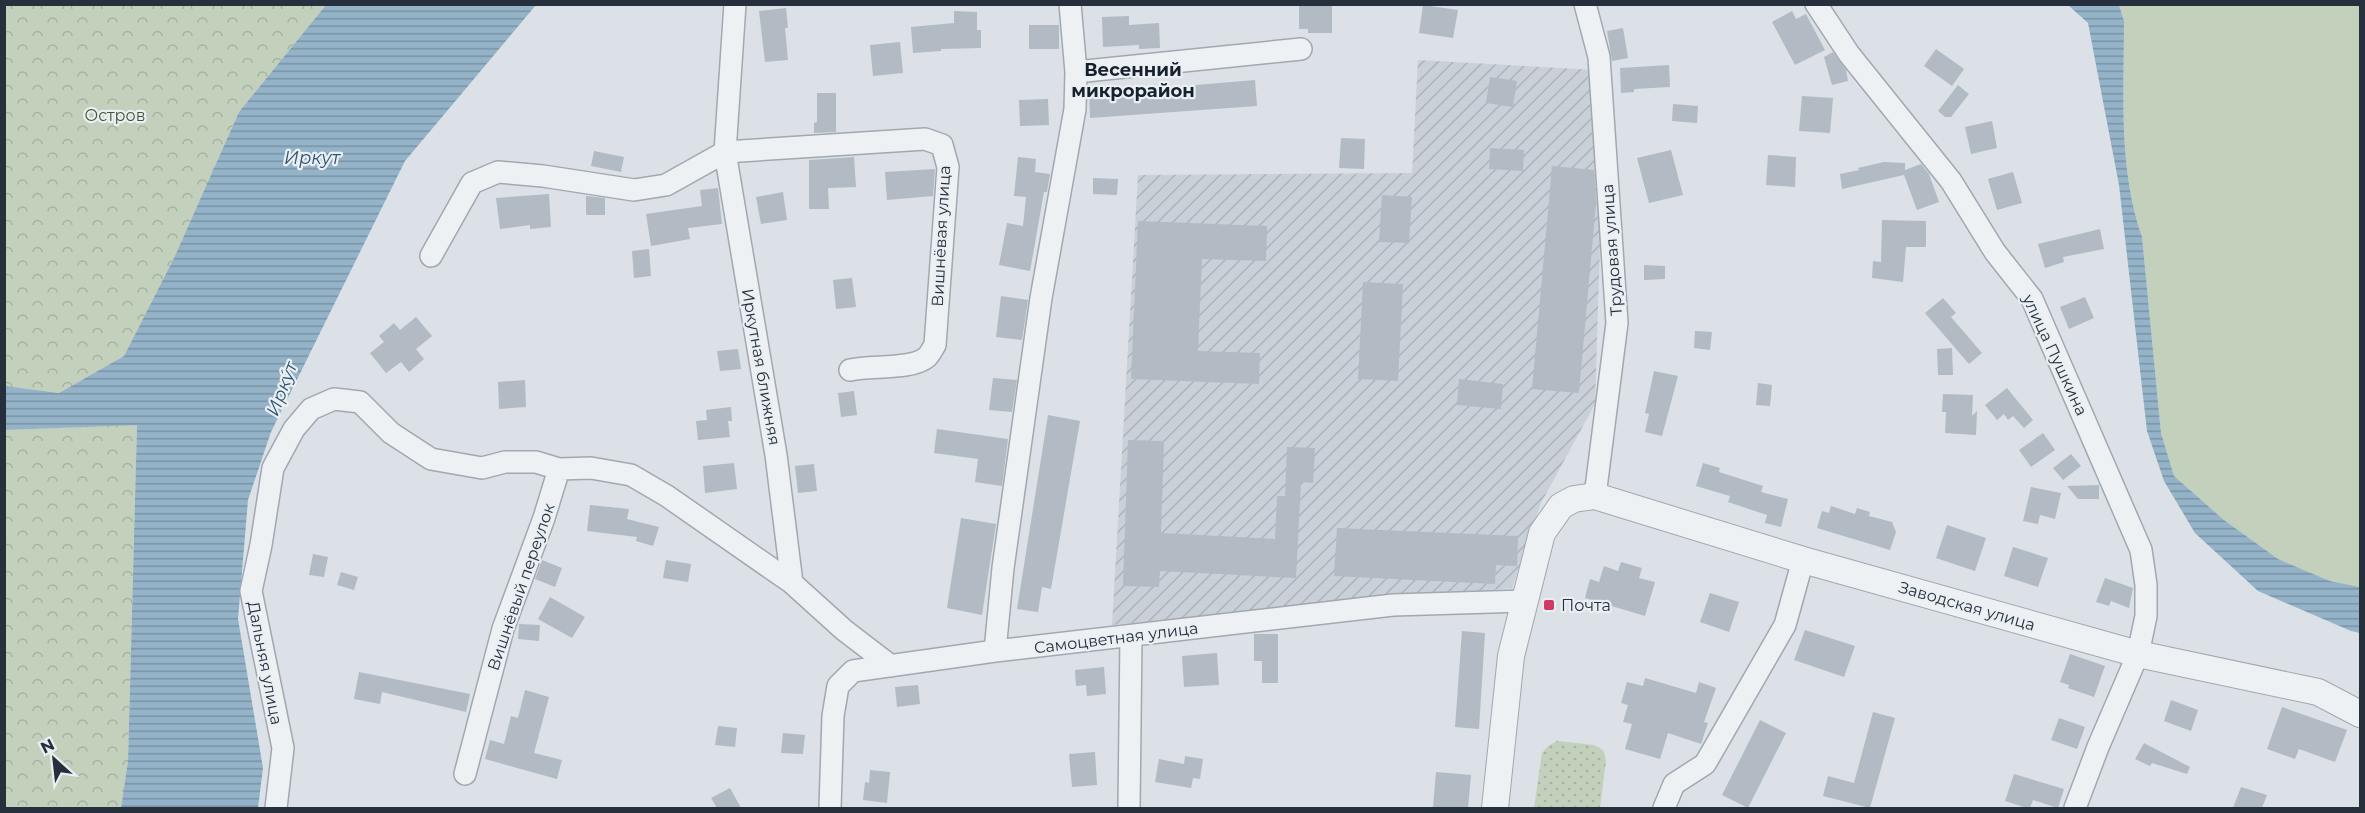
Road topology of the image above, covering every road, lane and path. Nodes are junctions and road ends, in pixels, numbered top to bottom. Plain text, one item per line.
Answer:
1 (735, 4) edge
2 (1070, 4) edge
3 (1585, 4) edge
4 (1816, 4) edge
5 (1302, 49) dead end
6 (1076, 72) junction
7 (725, 152) junction
8 (431, 256) dead end
9 (850, 370) dead end
10 (560, 469) junction
11 (1584, 498) junction
12 (1803, 560) junction
13 (792, 583) junction
14 (1524, 601) junction
15 (1131, 636) junction
16 (995, 651) junction
17 (2138, 654) junction
18 (891, 666) junction
19 (2361, 714) edge
20 (465, 774) dead end
21 (276, 808) edge
22 (830, 808) edge
23 (1129, 808) edge
24 (1496, 808) edge
25 (1664, 808) edge
26 (2075, 808) edge

1 - 7 street, Иркутная ближняя
2 - 6 street
3 - 11 street, Трудовая улица
4 - 17 street, улица Пушкина
5 - 6 street
6 - 16 street
7 - 8 street
7 - 9 street, Вишнёвая улица
7 - 13 street, Иркутная ближняя
10 - 13 street, Дальняя улица
10 - 20 street, Вишнёвый переулок
10 - 21 street, Дальняя улица
11 - 12 street, Заводская улица
11 - 14 street
12 - 17 street, Заводская улица
12 - 25 street
13 - 18 street, Дальняя улица
14 - 15 street, Самоцветная улица
14 - 24 street
15 - 16 street, Самоцветная улица
15 - 23 street
16 - 18 street, Самоцветная улица
17 - 19 street, Заводская улица
17 - 26 street, улица Пушкина
18 - 22 street, Самоцветная улица

